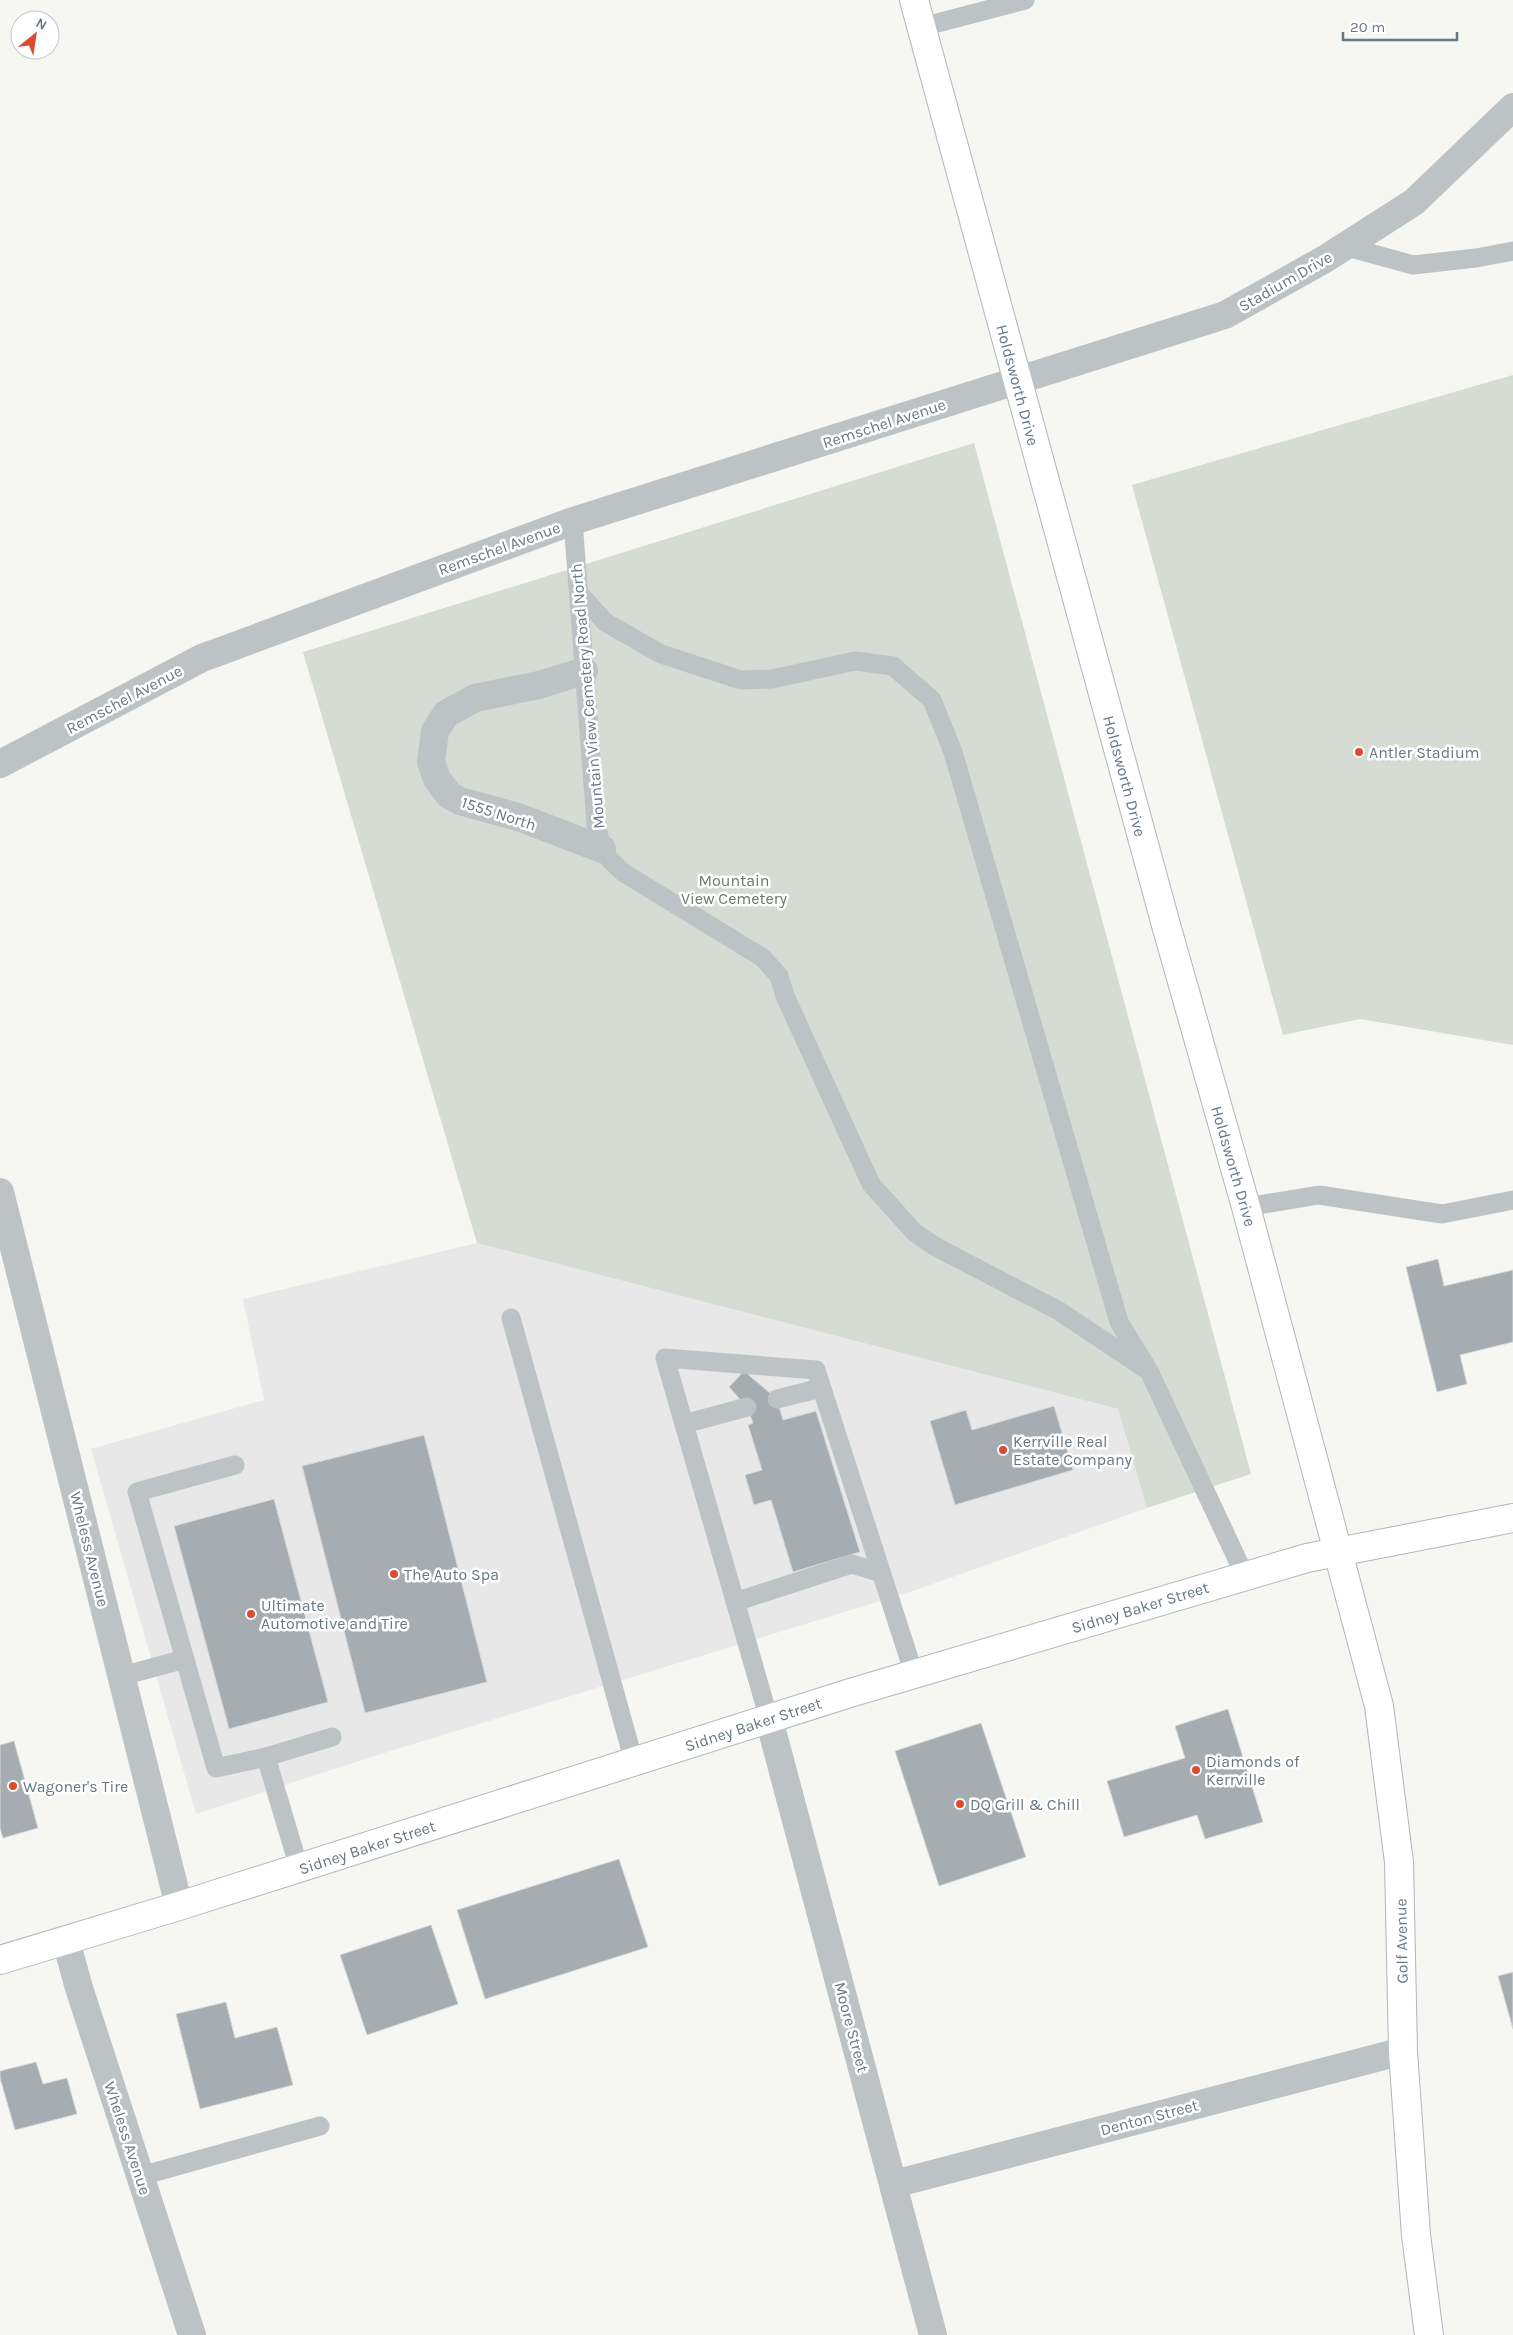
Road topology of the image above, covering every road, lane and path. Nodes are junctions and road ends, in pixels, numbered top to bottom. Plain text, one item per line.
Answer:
1 (914, 0) edge
2 (1025, 0) edge
3 (922, 27) junction
4 (1513, 107) edge
5 (1344, 246) junction
6 (1513, 251) edge
7 (1017, 380) junction
8 (573, 521) junction
9 (579, 593) junction
10 (584, 671) junction
11 (0, 764) edge
12 (602, 850) junction
13 (0, 1192) edge
14 (1513, 1200) edge
15 (1246, 1207) junction
16 (511, 1318) dead end
17 (1149, 1371) junction
18 (821, 1388) junction
19 (777, 1399) dead end
20 (747, 1407) dead end
21 (684, 1424) junction
22 (235, 1465) dead end
23 (1513, 1518) edge
24 (1338, 1551) junction
25 (881, 1572) junction
26 (1245, 1576) junction
27 (735, 1602) junction
28 (185, 1659) junction
29 (914, 1674) junction
30 (122, 1676) junction
31 (769, 1719) junction
32 (332, 1737) dead end
33 (266, 1757) junction
34 (634, 1762) junction
35 (299, 1868) junction
36 (179, 1906) junction
37 (66, 1941) junction
38 (0, 1960) edge
39 (1403, 2051) junction
40 (320, 2126) dead end
41 (141, 2176) junction
42 (894, 2184) junction
43 (192, 2335) edge
44 (933, 2335) edge
45 (1429, 2335) edge

1 - 3 main road, Holdsworth Drive
2 - 3 lane
3 - 7 main road, Holdsworth Drive
4 - 5 street, Stadium Drive
5 - 6 lane
5 - 7 street, Stadium Drive
7 - 8 street, Remschel Avenue
7 - 15 main road, Holdsworth Drive
8 - 9 lane, Mountain View Cemetery Road North
8 - 11 street, Remschel Avenue
9 - 10 lane, Mountain View Cemetery Road North
9 - 17 lane
10 - 12 lane, Mountain View Cemetery Road North
10 - 12 street, 1555 North
12 - 17 lane, Mountain View Cemetery Road North
13 - 30 street, Wheless Avenue
14 - 15 lane
15 - 24 main road, Holdsworth Drive
16 - 34 lane
17 - 26 lane
18 - 19 lane
18 - 21 lane
18 - 25 lane
20 - 21 lane
21 - 27 lane
22 - 28 lane
23 - 24 main road, Sidney Baker Street
24 - 26 main road, Sidney Baker Street
24 - 39 main road, Golf Avenue
25 - 27 lane
25 - 29 lane
26 - 29 main road, Sidney Baker Street
27 - 31 lane
28 - 30 lane
28 - 33 lane
29 - 31 main road, Sidney Baker Street
30 - 36 street, Wheless Avenue
31 - 34 main road, Sidney Baker Street
31 - 42 street, Moore Street
32 - 33 lane
33 - 35 lane
34 - 35 main road, Sidney Baker Street
35 - 36 main road, Sidney Baker Street
36 - 37 main road, Sidney Baker Street
37 - 38 main road, Sidney Baker Street
37 - 41 street, Wheless Avenue
39 - 42 street, Denton Street
39 - 45 main road, Golf Avenue
40 - 41 lane
41 - 43 street, Wheless Avenue
42 - 44 street, Moore Street

